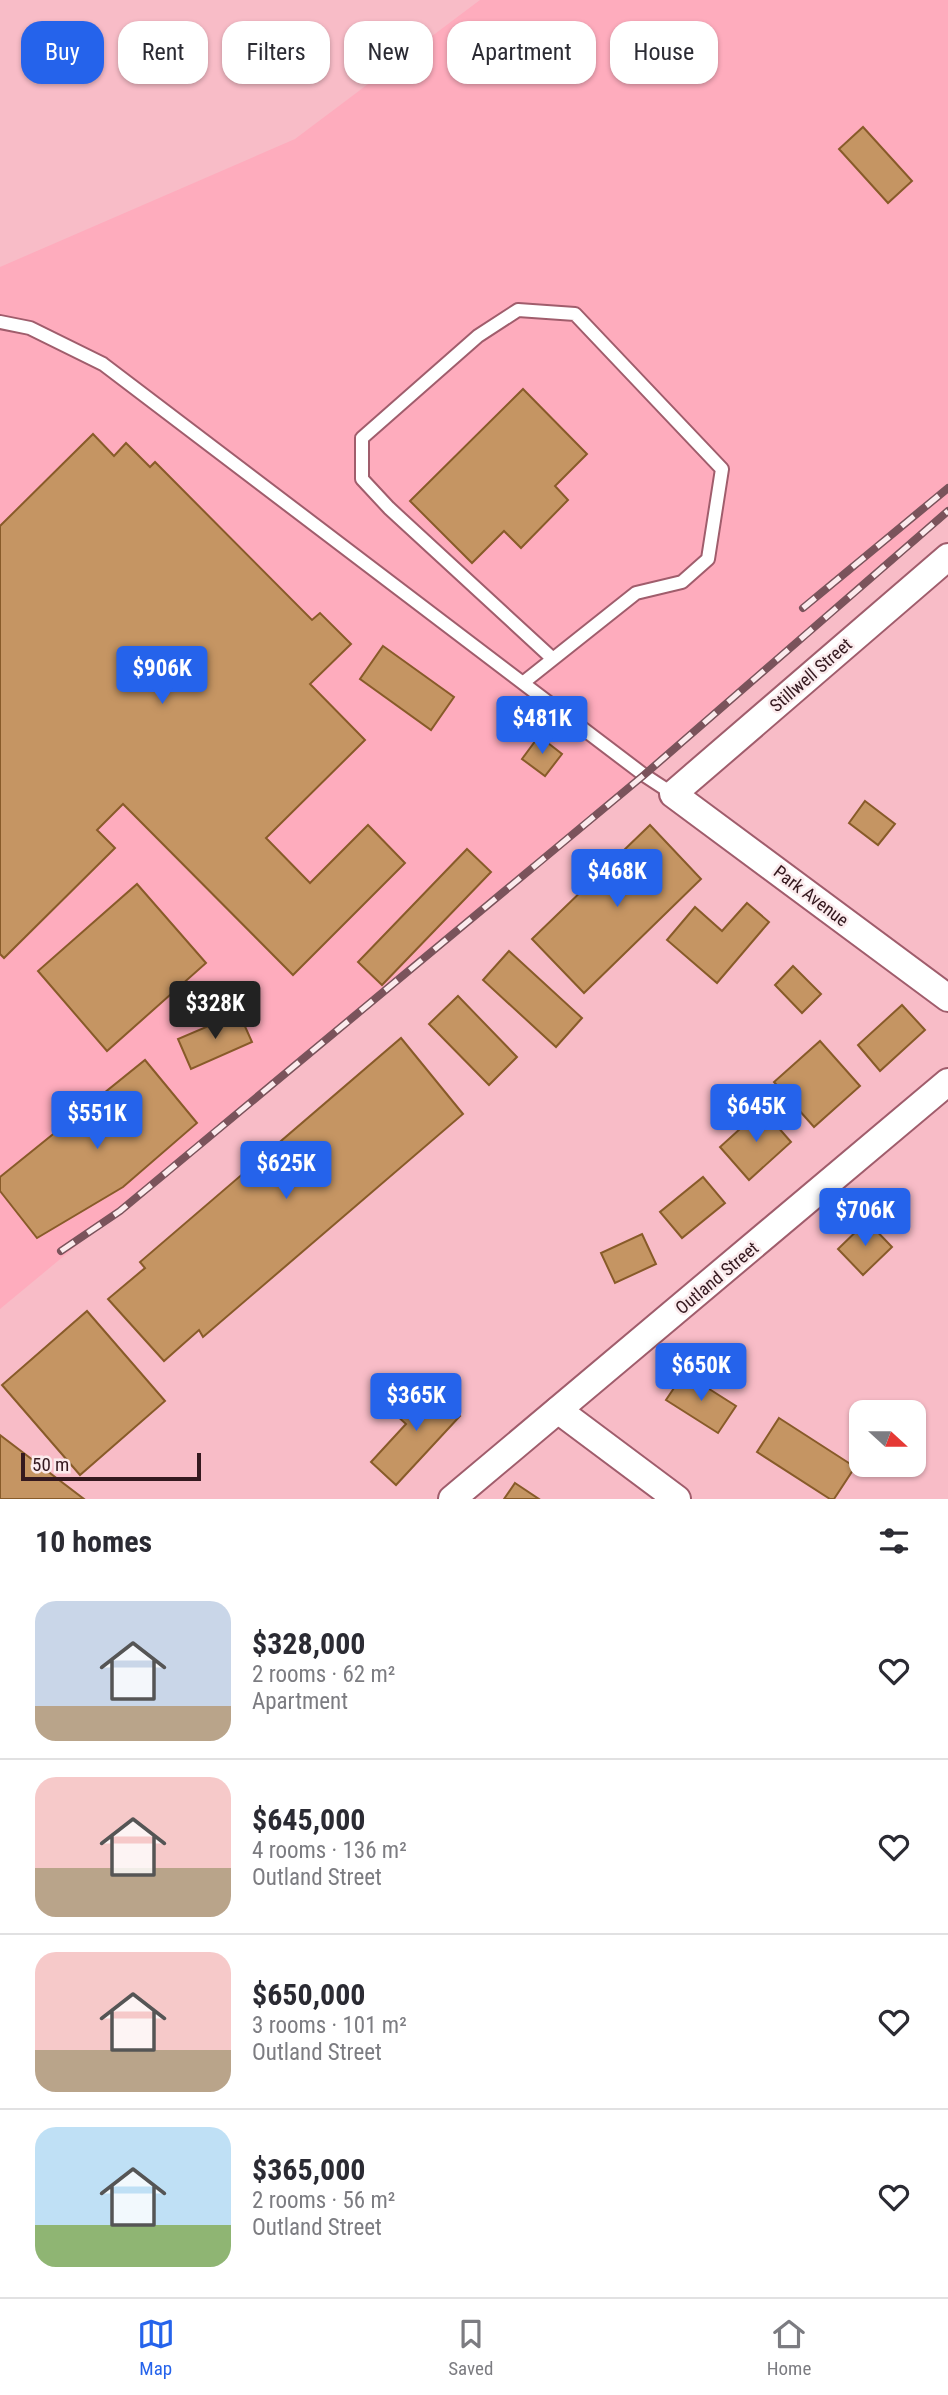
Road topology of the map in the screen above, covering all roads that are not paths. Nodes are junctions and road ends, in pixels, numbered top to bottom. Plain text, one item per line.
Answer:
1 (0, 322) edge
2 (948, 557) edge
3 (552, 659) junction
4 (524, 682) junction
5 (673, 794) junction
6 (948, 998) edge
7 (948, 1082) edge
8 (558, 1410) junction
9 (452, 1499) edge
10 (677, 1499) edge

1 - 4 lane
2 - 5 street, Stillwell Street
3 - 3 lane
3 - 4 lane
4 - 5 lane
5 - 6 street, Park Avenue
7 - 8 street, Outland Street
8 - 9 street, Outland Street
8 - 10 street

